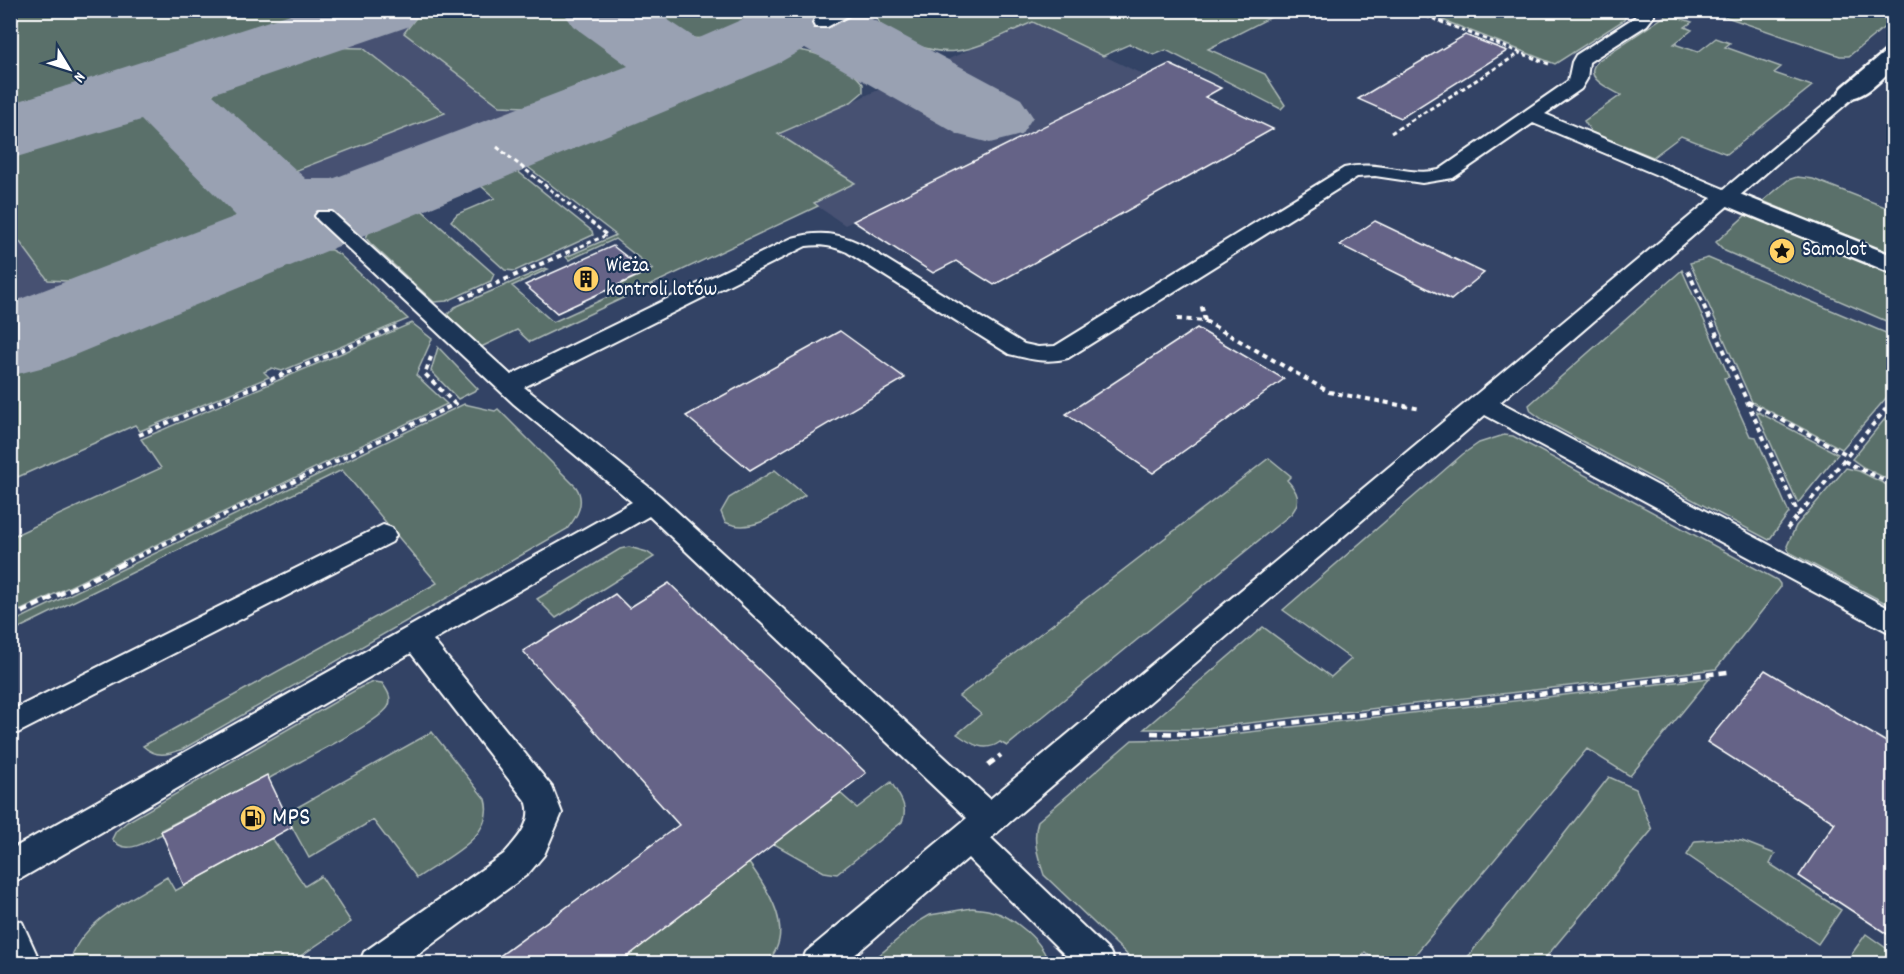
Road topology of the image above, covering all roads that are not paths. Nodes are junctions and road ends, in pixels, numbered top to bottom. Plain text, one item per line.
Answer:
1 (851, 10) edge
2 (1646, 10) edge
3 (821, 23) dead end
4 (1893, 56) edge
5 (1851, 92) joint
6 (1530, 115) junction
7 (1727, 197) junction
8 (325, 216) dead end
9 (1893, 266) edge
10 (509, 385) junction
11 (1482, 403) junction
12 (651, 503) junction
13 (383, 535) dead end
14 (1893, 624) edge
15 (415, 638) junction
16 (10, 725) edge
17 (979, 828) junction
18 (10, 867) edge
19 (10, 933) edge
20 (24, 963) edge
21 (376, 963) edge
22 (818, 963) edge
23 (1098, 963) edge

1 - 3 lane
2 - 6 lane
4 - 5 street
5 - 7 lane
6 - 7 lane
6 - 10 lane
7 - 9 street
7 - 11 lane
8 - 10 lane
10 - 12 lane
11 - 14 lane
11 - 17 lane
12 - 15 lane
12 - 17 lane
13 - 16 lane
15 - 18 lane
15 - 21 lane
17 - 22 lane
17 - 23 lane
19 - 20 lane

